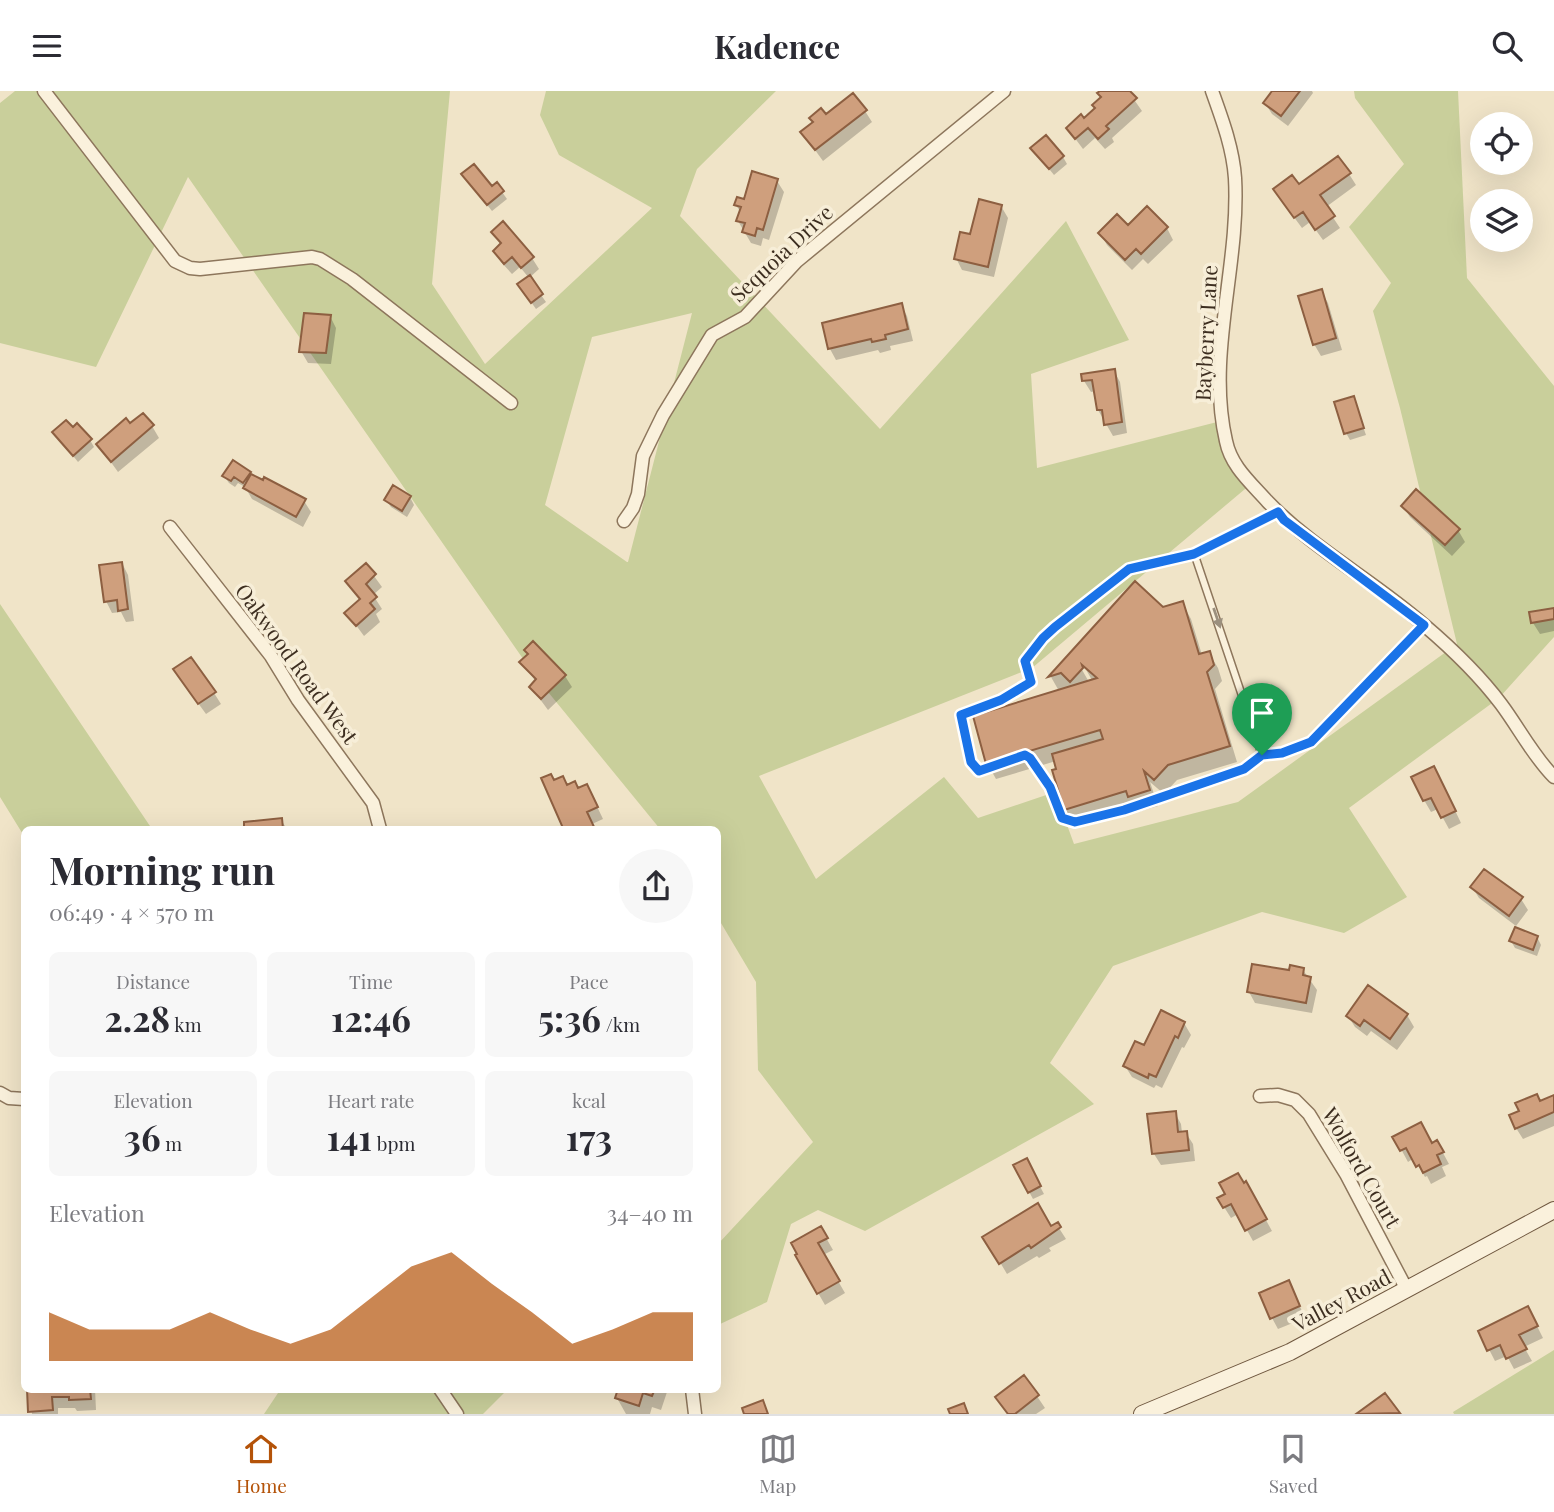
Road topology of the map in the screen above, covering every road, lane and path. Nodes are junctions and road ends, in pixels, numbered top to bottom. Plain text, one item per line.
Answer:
1 (44, 91) edge
2 (1004, 91) edge
3 (1213, 91) edge
4 (511, 403) dead end
5 (1278, 512) junction
6 (624, 521) dead end
7 (170, 527) dead end
8 (1194, 554) junction
9 (1424, 625) junction
10 (1262, 755) junction
11 (1554, 777) edge
12 (379, 826) edge
13 (0, 1093) edge
14 (1260, 1095) dead end
15 (21, 1099) edge
16 (1554, 1210) edge
17 (1407, 1290) junction
18 (443, 1393) edge
19 (692, 1393) edge
20 (457, 1414) edge
21 (695, 1414) edge
22 (1142, 1414) edge

1 - 4 street
2 - 6 street, Sequoia Drive
3 - 5 street, Bayberry Lane
5 - 8 lane
5 - 9 street, Bayberry Lane
7 - 12 street, Oakwood Road West
8 -> 10 lane
8 - 10 lane
9 - 10 lane
9 - 11 street, Bayberry Lane
13 - 15 street
14 - 17 street, Wolford Court
16 - 17 main road, Valley Road
17 - 22 main road, Valley Road
18 - 20 street
19 - 21 street

